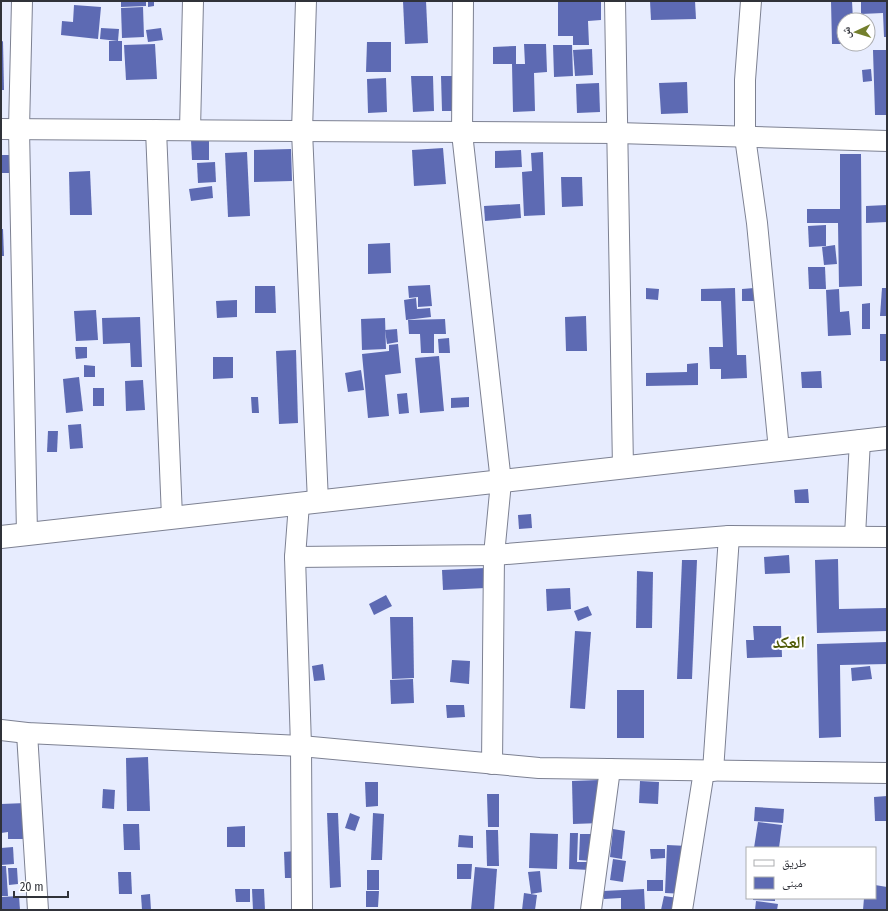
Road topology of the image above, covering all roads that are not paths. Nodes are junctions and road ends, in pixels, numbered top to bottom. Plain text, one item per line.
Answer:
1 (22, 1) edge
2 (193, 1) edge
3 (306, 1) edge
4 (463, 1) edge
5 (615, 1) edge
6 (751, 1) edge
7 (10, 129) edge
8 (156, 130) junction
9 (190, 130) junction
10 (302, 131) junction
11 (462, 133) junction
12 (616, 133) junction
13 (745, 136) junction
14 (887, 141) edge
15 (887, 438) edge
16 (860, 440) junction
17 (779, 450) junction
18 (623, 468) junction
19 (501, 482) junction
20 (308, 503) junction
21 (172, 517) junction
22 (28, 534) junction
23 (729, 536) junction
24 (855, 536) junction
25 (1, 537) edge
26 (887, 537) edge
27 (494, 555) junction
28 (295, 556) junction
29 (1, 730) edge
30 (27, 733) junction
31 (300, 746) junction
32 (492, 764) junction
33 (610, 770) junction
34 (708, 771) junction
35 (887, 773) edge
36 (38, 910) edge
37 (302, 910) edge
38 (591, 910) edge
39 (682, 910) edge

1 - 7 street
2 - 9 street
3 - 10 street
4 - 11 street
5 - 12 street
6 - 13 street
7 - 8 street
7 - 22 street
8 - 9 street
8 - 21 street
9 - 10 street
10 - 11 street
10 - 20 street
11 - 12 street
11 - 19 street
12 - 13 street
12 - 18 street
13 - 14 street
13 - 17 street
15 - 16 main road
16 - 17 main road
16 - 24 street
17 - 18 main road
18 - 19 main road
19 - 20 main road
19 - 27 street
20 - 21 main road
20 - 28 street
21 - 22 main road
22 - 25 main road
23 - 24 street
23 - 27 street
23 - 34 street
24 - 26 street
27 - 28 street
27 - 32 street
28 - 31 street
29 - 30 street
30 - 31 street
30 - 36 street
31 - 32 street
31 - 37 street
32 - 33 street
33 - 34 street
33 - 38 street
34 - 35 street
34 - 39 street

